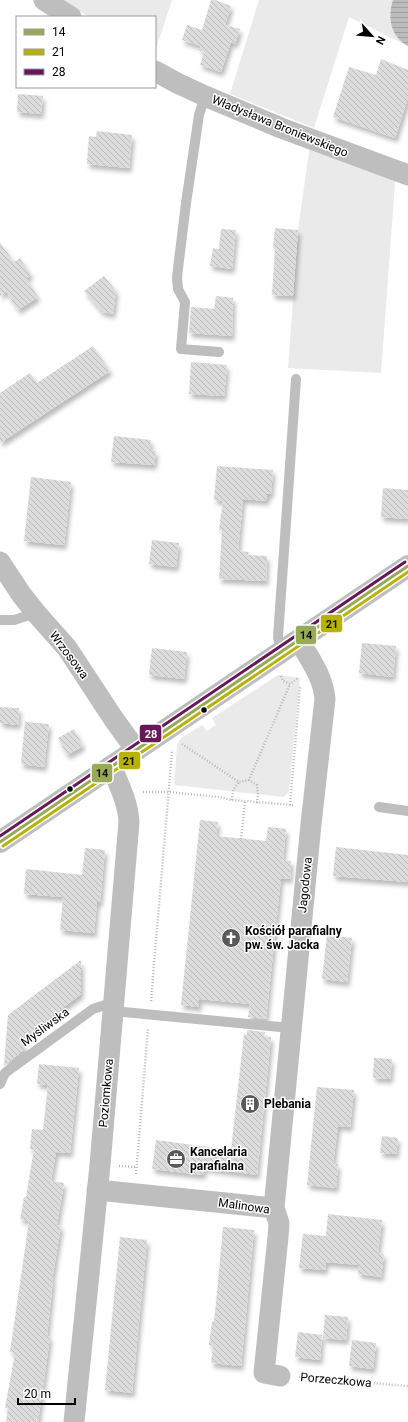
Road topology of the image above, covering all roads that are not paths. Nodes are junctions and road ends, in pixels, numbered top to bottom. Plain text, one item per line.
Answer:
1 (44, 0) edge
2 (69, 16) edge
3 (156, 72) edge
4 (205, 96) junction
5 (408, 175) edge
6 (219, 352) dead end
7 (296, 380) dead end
8 (0, 562) edge
9 (408, 566) edge
10 (36, 613) junction
11 (0, 620) edge
12 (299, 640) junction
13 (276, 656) junction
14 (136, 750) junction
15 (111, 766) junction
16 (379, 807) dead end
17 (408, 811) edge
18 (0, 842) edge
19 (114, 1006) junction
20 (292, 1028) junction
21 (0, 1084) edge
22 (97, 1190) junction
23 (274, 1208) junction
24 (272, 1374) road end
25 (74, 1422) edge

1 - 2 street
3 - 4 street, Władysława Broniewskiego
4 - 5 street, Władysława Broniewskiego
4 - 6 lane
7 - 13 lane
8 - 10 street, Wrzosowa
9 - 12 street
10 - 11 lane
10 - 14 street, Wrzosowa
12 - 13 street
12 - 20 street, Jagodowa
13 - 14 street
14 - 15 street
15 - 18 street
15 - 19 street, Poziomkowa
16 - 17 lane
19 - 20 lane
19 - 21 lane, Myśliwska
19 - 22 street, Poziomkowa
20 - 23 street, Jagodowa
22 - 23 street, Malinowa
22 - 25 street, Poziomkowa
23 - 24 street, Malinowa

